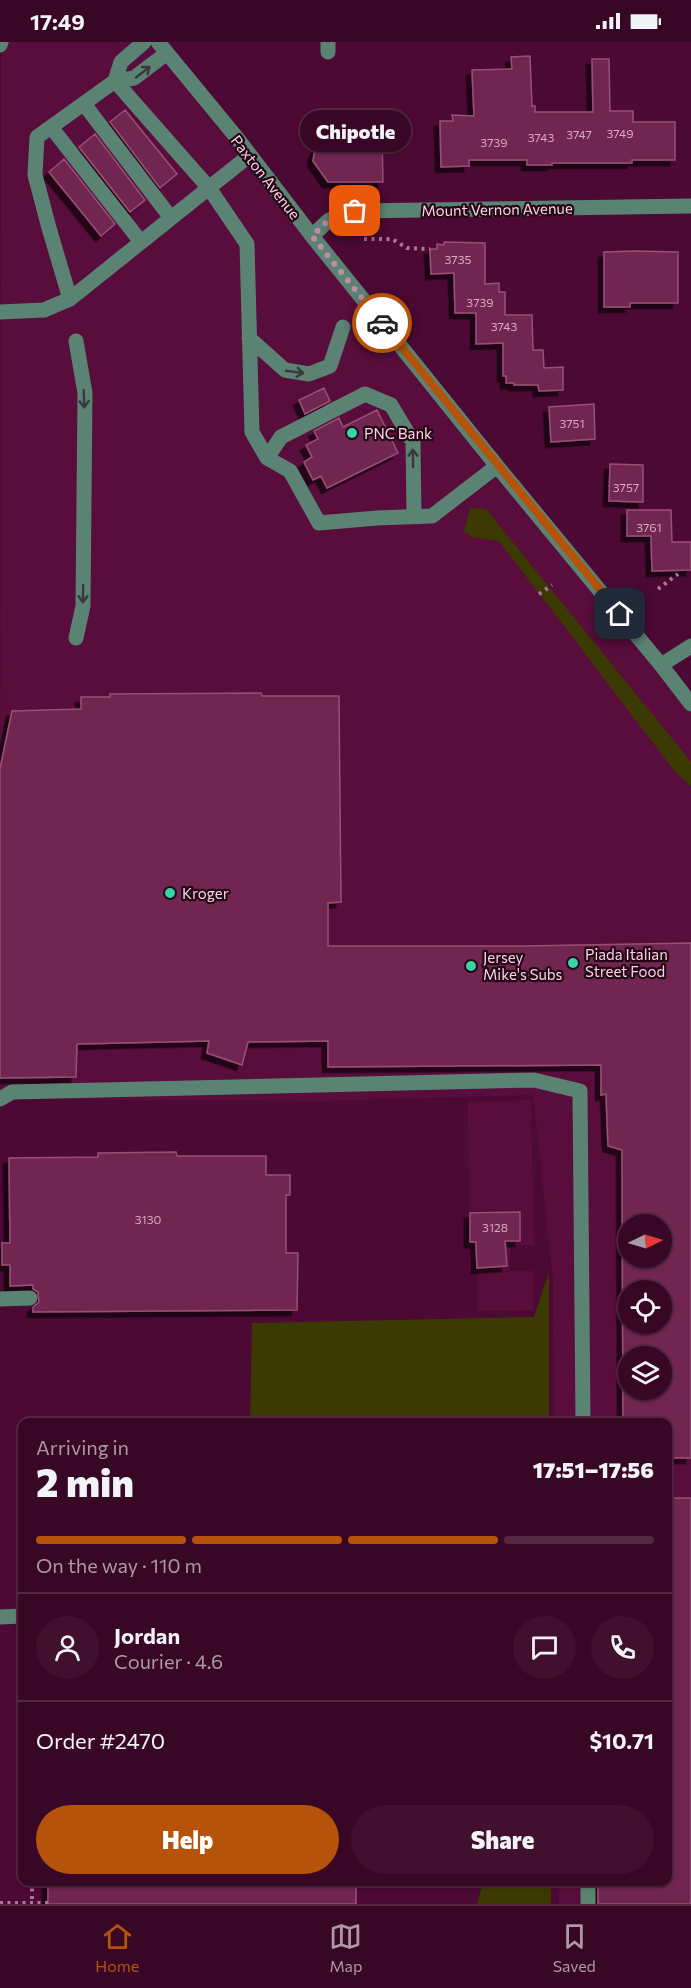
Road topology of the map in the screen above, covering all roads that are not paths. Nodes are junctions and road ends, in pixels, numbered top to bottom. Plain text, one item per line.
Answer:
1 (144, 42) edge
2 (163, 48) edge
3 (115, 81) junction
4 (84, 104) junction
5 (51, 128) junction
6 (250, 155) junction
7 (209, 188) junction
8 (691, 206) edge
9 (171, 218) junction
10 (312, 236) junction
11 (141, 242) junction
12 (70, 299) junction
13 (0, 312) edge
14 (343, 327) dead end
15 (249, 338) junction
16 (76, 341) dead end
17 (267, 458) junction
18 (497, 466) junction
19 (414, 516) junction
20 (76, 638) dead end
21 (691, 646) edge
22 (661, 665) junction
23 (691, 704) edge
24 (0, 1099) edge
25 (30, 1298) dead end
26 (0, 1299) edge
27 (583, 1418) edge
28 (18, 1616) edge
29 (0, 1617) edge
30 (588, 1886) edge
31 (588, 1904) edge

1 - 3 street
3 -> 2 street
2 - 6 street, Paxton Avenue
3 - 4 street
3 - 7 street
4 - 5 street
4 - 9 street
5 - 11 street
5 - 12 street
6 - 7 street
6 - 10 street, Paxton Avenue
7 - 9 street
7 - 15 street
8 - 10 street, Mount Vernon Avenue
9 - 11 street
10 - 18 street, Paxton Avenue
11 - 12 street
12 - 13 street
15 -> 14 street
15 - 17 street
16 -> 20 street
17 - 19 street
19 -> 17 street
18 - 19 street
18 - 22 street, Paxton Avenue
21 - 22 street
22 - 23 street, Paxton Avenue
24 - 27 street
25 - 26 street
28 - 29 street
30 - 31 street

